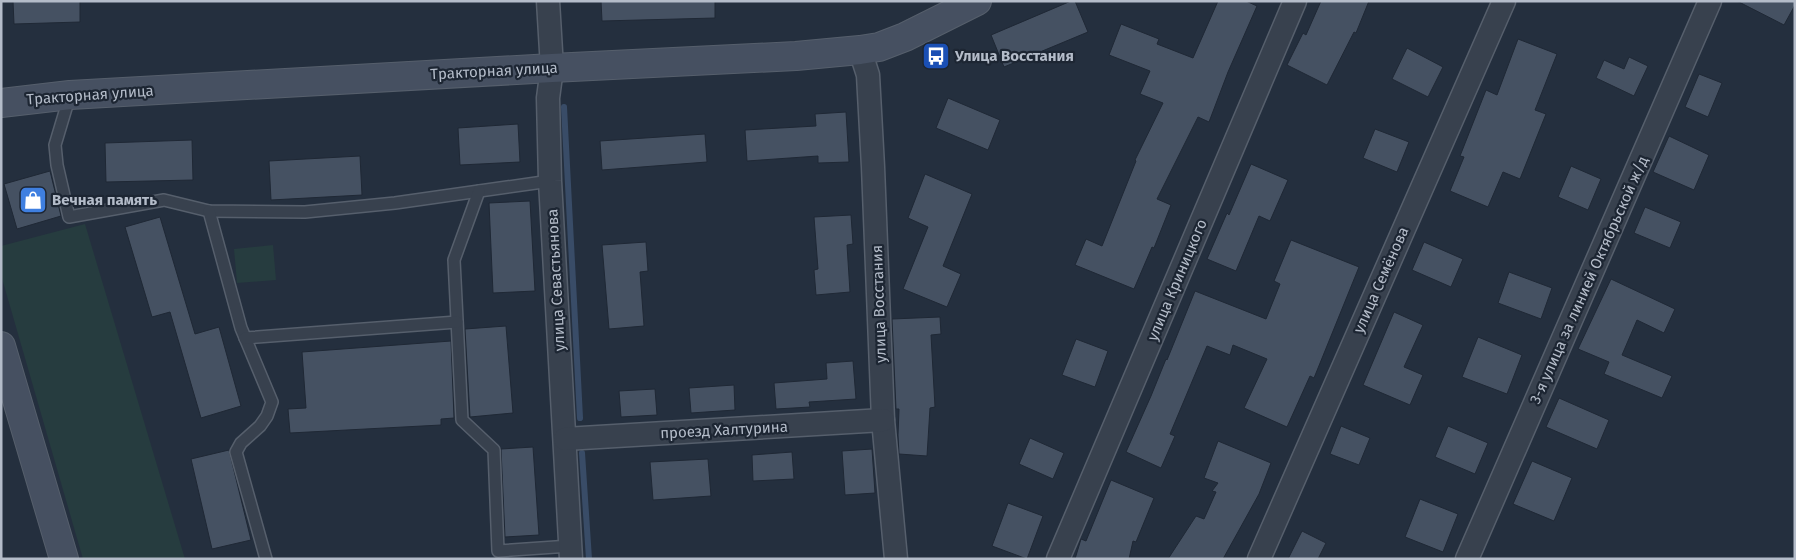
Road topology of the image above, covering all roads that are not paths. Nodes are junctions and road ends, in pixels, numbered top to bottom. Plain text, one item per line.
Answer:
1 (548, 1) edge
2 (977, 1) edge
3 (1295, 1) edge
4 (1504, 1) edge
5 (1710, 1) edge
6 (860, 50) junction
7 (552, 68) junction
8 (70, 95) junction
9 (1, 103) edge
10 (550, 181) junction
11 (480, 191) junction
12 (209, 212) junction
13 (457, 322) junction
14 (246, 338) junction
15 (1, 346) edge
16 (883, 420) junction
17 (565, 439) junction
18 (570, 552) edge
19 (498, 555) edge
20 (64, 559) edge
21 (266, 559) edge
22 (896, 559) edge
23 (1058, 559) edge
24 (1259, 559) edge
25 (1467, 559) edge

1 - 7 street, улица Севастьянова
2 - 6 main road, Тракторная улица
3 - 23 street, улица Криницкого
4 - 24 street, улица Семёнова
5 - 25 street, 3-я улица за линией Октябрьской ж/д
6 - 7 main road, Тракторная улица
6 - 16 street, улица Восстания
7 - 8 main road, Тракторная улица
7 - 10 street, улица Севастьянова
8 - 9 main road, Тракторная улица
8 - 12 lane
10 - 11 lane
10 - 17 street, улица Севастьянова
11 - 12 lane
11 - 13 lane
12 - 14 lane
13 - 14 lane
13 - 19 lane
14 - 21 lane
15 - 20 main road
16 - 17 street, проезд Халтурина
16 - 22 street, улица Восстания
17 - 18 street, улица Севастьянова
18 - 19 lane

